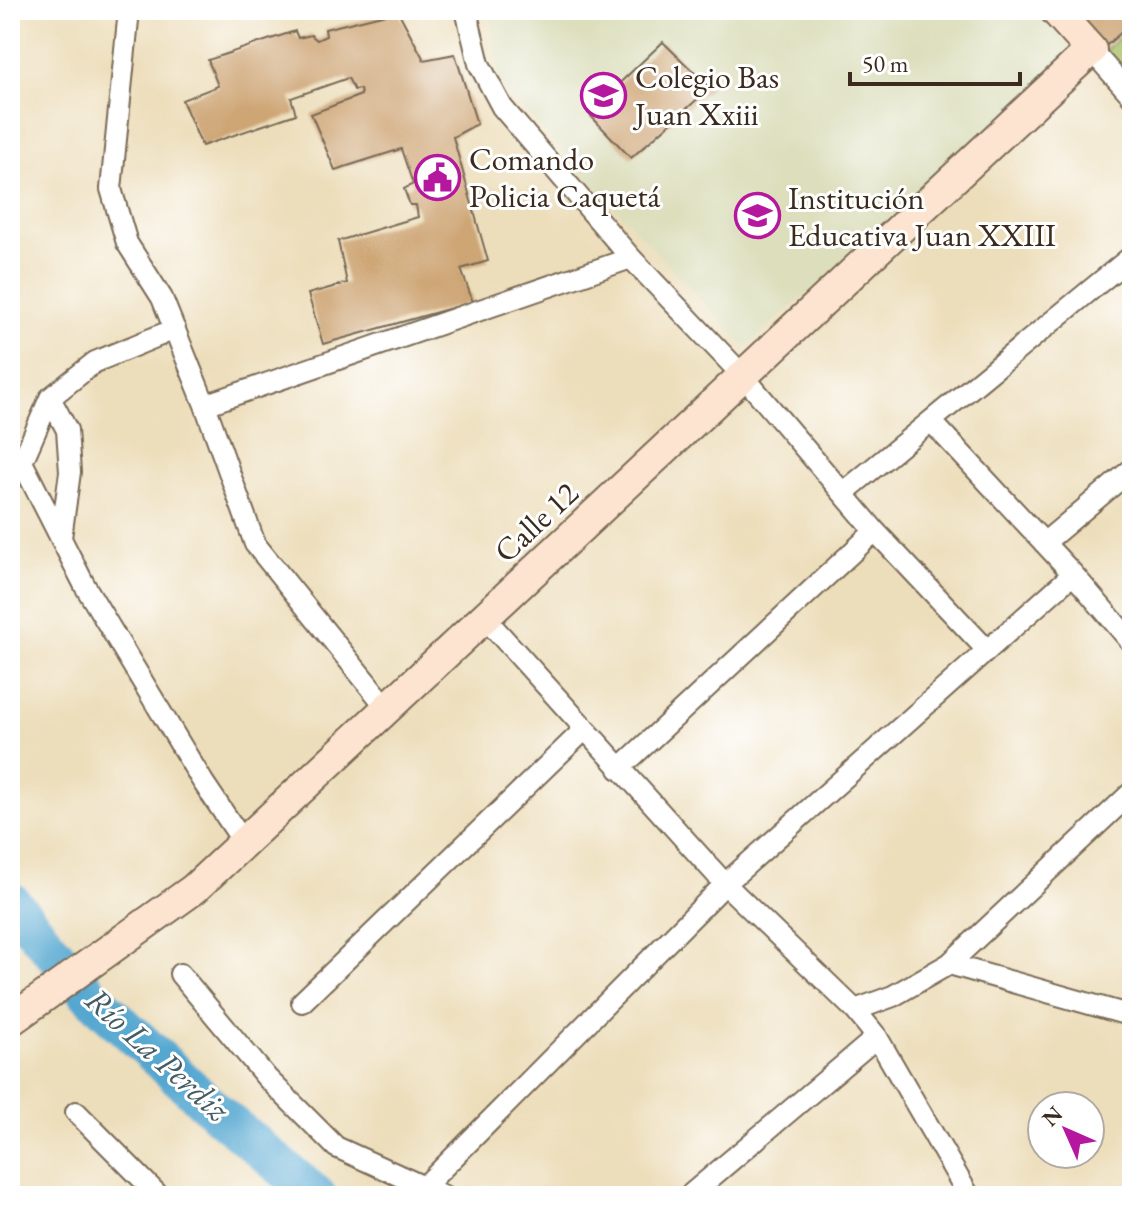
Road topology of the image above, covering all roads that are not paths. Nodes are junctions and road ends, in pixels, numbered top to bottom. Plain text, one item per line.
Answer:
1 (129, 10) edge
2 (466, 10) edge
3 (1055, 10) edge
4 (1091, 50) junction
5 (1132, 96) edge
6 (1132, 256) edge
7 (631, 258) junction
8 (175, 329) junction
9 (744, 377) junction
10 (50, 398) junction
11 (205, 405) junction
12 (931, 421) junction
13 (1132, 469) edge
14 (843, 493) junction
15 (875, 531) junction
16 (61, 538) junction
17 (1044, 543) junction
18 (1073, 574) junction
19 (485, 618) junction
20 (1132, 643) edge
21 (987, 650) junction
22 (388, 709) junction
23 (584, 730) junction
24 (619, 769) junction
25 (1132, 792) edge
26 (244, 843) junction
27 (725, 884) junction
28 (949, 964) junction
29 (180, 974) dead end
30 (302, 1002) dead end
31 (855, 1010) junction
32 (1132, 1015) edge
33 (10, 1021) edge
34 (877, 1037) junction
35 (76, 1112) dead end
36 (425, 1186) junction
37 (159, 1196) edge
38 (444, 1196) edge
39 (689, 1196) edge
40 (969, 1196) edge

1 - 8 street
2 - 7 street
3 - 4 street
4 - 5 street
4 - 9 street, Calle 12
6 - 12 street
7 - 9 street
7 - 11 street
8 - 10 street
8 - 11 street
9 - 14 street
9 - 19 street, Calle 12
10 - 16 street
10 - 16 street
11 - 22 street
12 - 14 street
12 - 17 street
13 - 17 street
14 - 15 street
15 - 21 street
15 - 24 street
16 - 26 street
17 - 18 street
18 - 20 street
18 - 21 street
19 - 22 street, Calle 12
19 - 23 street
21 - 27 street
22 - 26 street, Calle 12
23 - 24 street
23 - 30 street
24 - 27 street
25 - 28 street
26 - 33 street, Calle 12
27 - 31 street
27 - 36 street
28 - 31 street
28 - 32 street
29 - 36 street
31 - 34 street
34 - 39 street
34 - 40 street
35 - 37 street
36 - 38 street

